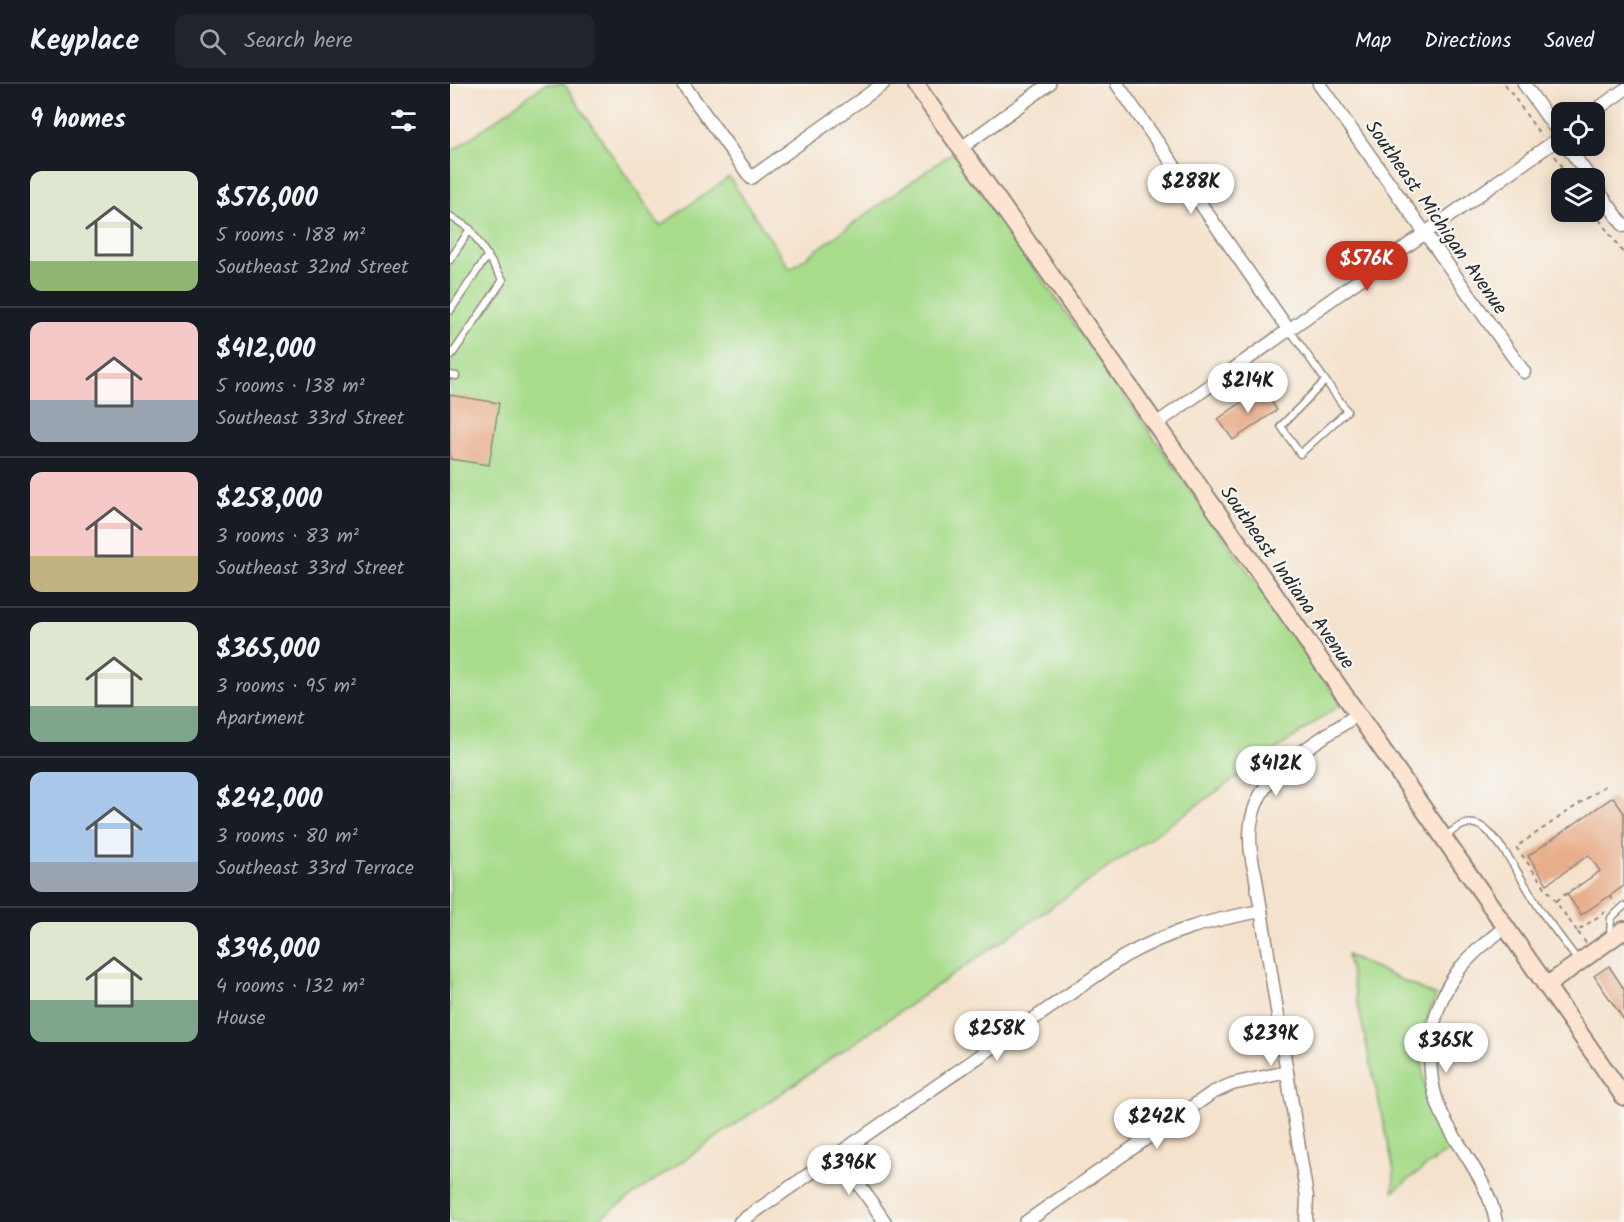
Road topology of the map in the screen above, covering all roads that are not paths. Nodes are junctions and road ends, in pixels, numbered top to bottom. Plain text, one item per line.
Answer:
1 (683, 84) edge
2 (883, 84) edge
3 (915, 84) edge
4 (1049, 84) edge
5 (1117, 84) edge
6 (1319, 84) edge
7 (1524, 84) edge
8 (1624, 90) edge
9 (1605, 103) edge
10 (1551, 122) edge
11 (1551, 145) edge
12 (961, 148) junction
13 (1605, 200) edge
14 (450, 216) edge
15 (1624, 226) edge
16 (470, 229) junction
17 (1425, 232) junction
18 (488, 255) junction
19 (450, 260) edge
20 (450, 311) edge
21 (1288, 329) junction
22 (450, 357) edge
23 (1524, 372) dead end
24 (1325, 381) junction
25 (1156, 424) junction
26 (1358, 714) junction
27 (1442, 837) junction
28 (1624, 906) edge
29 (1261, 911) junction
30 (1505, 927) junction
31 (1624, 930) edge
32 (1609, 941) junction
33 (1579, 963) junction
34 (1546, 986) junction
35 (1287, 1072) junction
36 (1624, 1097) edge
37 (838, 1154) junction
38 (740, 1222) edge
39 (885, 1222) edge
40 (1026, 1222) edge
41 (1306, 1222) edge
42 (1496, 1222) edge

1 - 2 street
3 - 12 street, Southeast Indiana Avenue
4 - 12 street
5 - 21 street
6 - 17 street, Southeast Michigan Avenue
7 - 10 street
8 - 9 street
11 - 17 street
12 - 25 street, Southeast Indiana Avenue
13 - 15 street
14 - 16 lane
16 - 18 lane
16 - 19 lane
17 - 21 street
17 - 23 street, Southeast Michigan Avenue
18 - 20 lane
18 - 22 lane
21 - 24 lane
21 - 25 street
24 - 24 lane
25 - 26 street, Southeast Indiana Avenue
26 - 27 street, Southeast Indiana Avenue
26 - 29 street
27 - 30 street, Southeast Indiana Avenue
27 - 33 lane
28 - 32 lane
29 - 35 street
29 - 37 street
30 - 34 street, Southeast Indiana Avenue
30 - 42 street
31 - 32 street
32 - 33 street
33 - 34 street
34 - 36 street, Southeast Indiana Avenue
35 - 40 street
35 - 41 street
37 - 38 street
37 - 39 street

